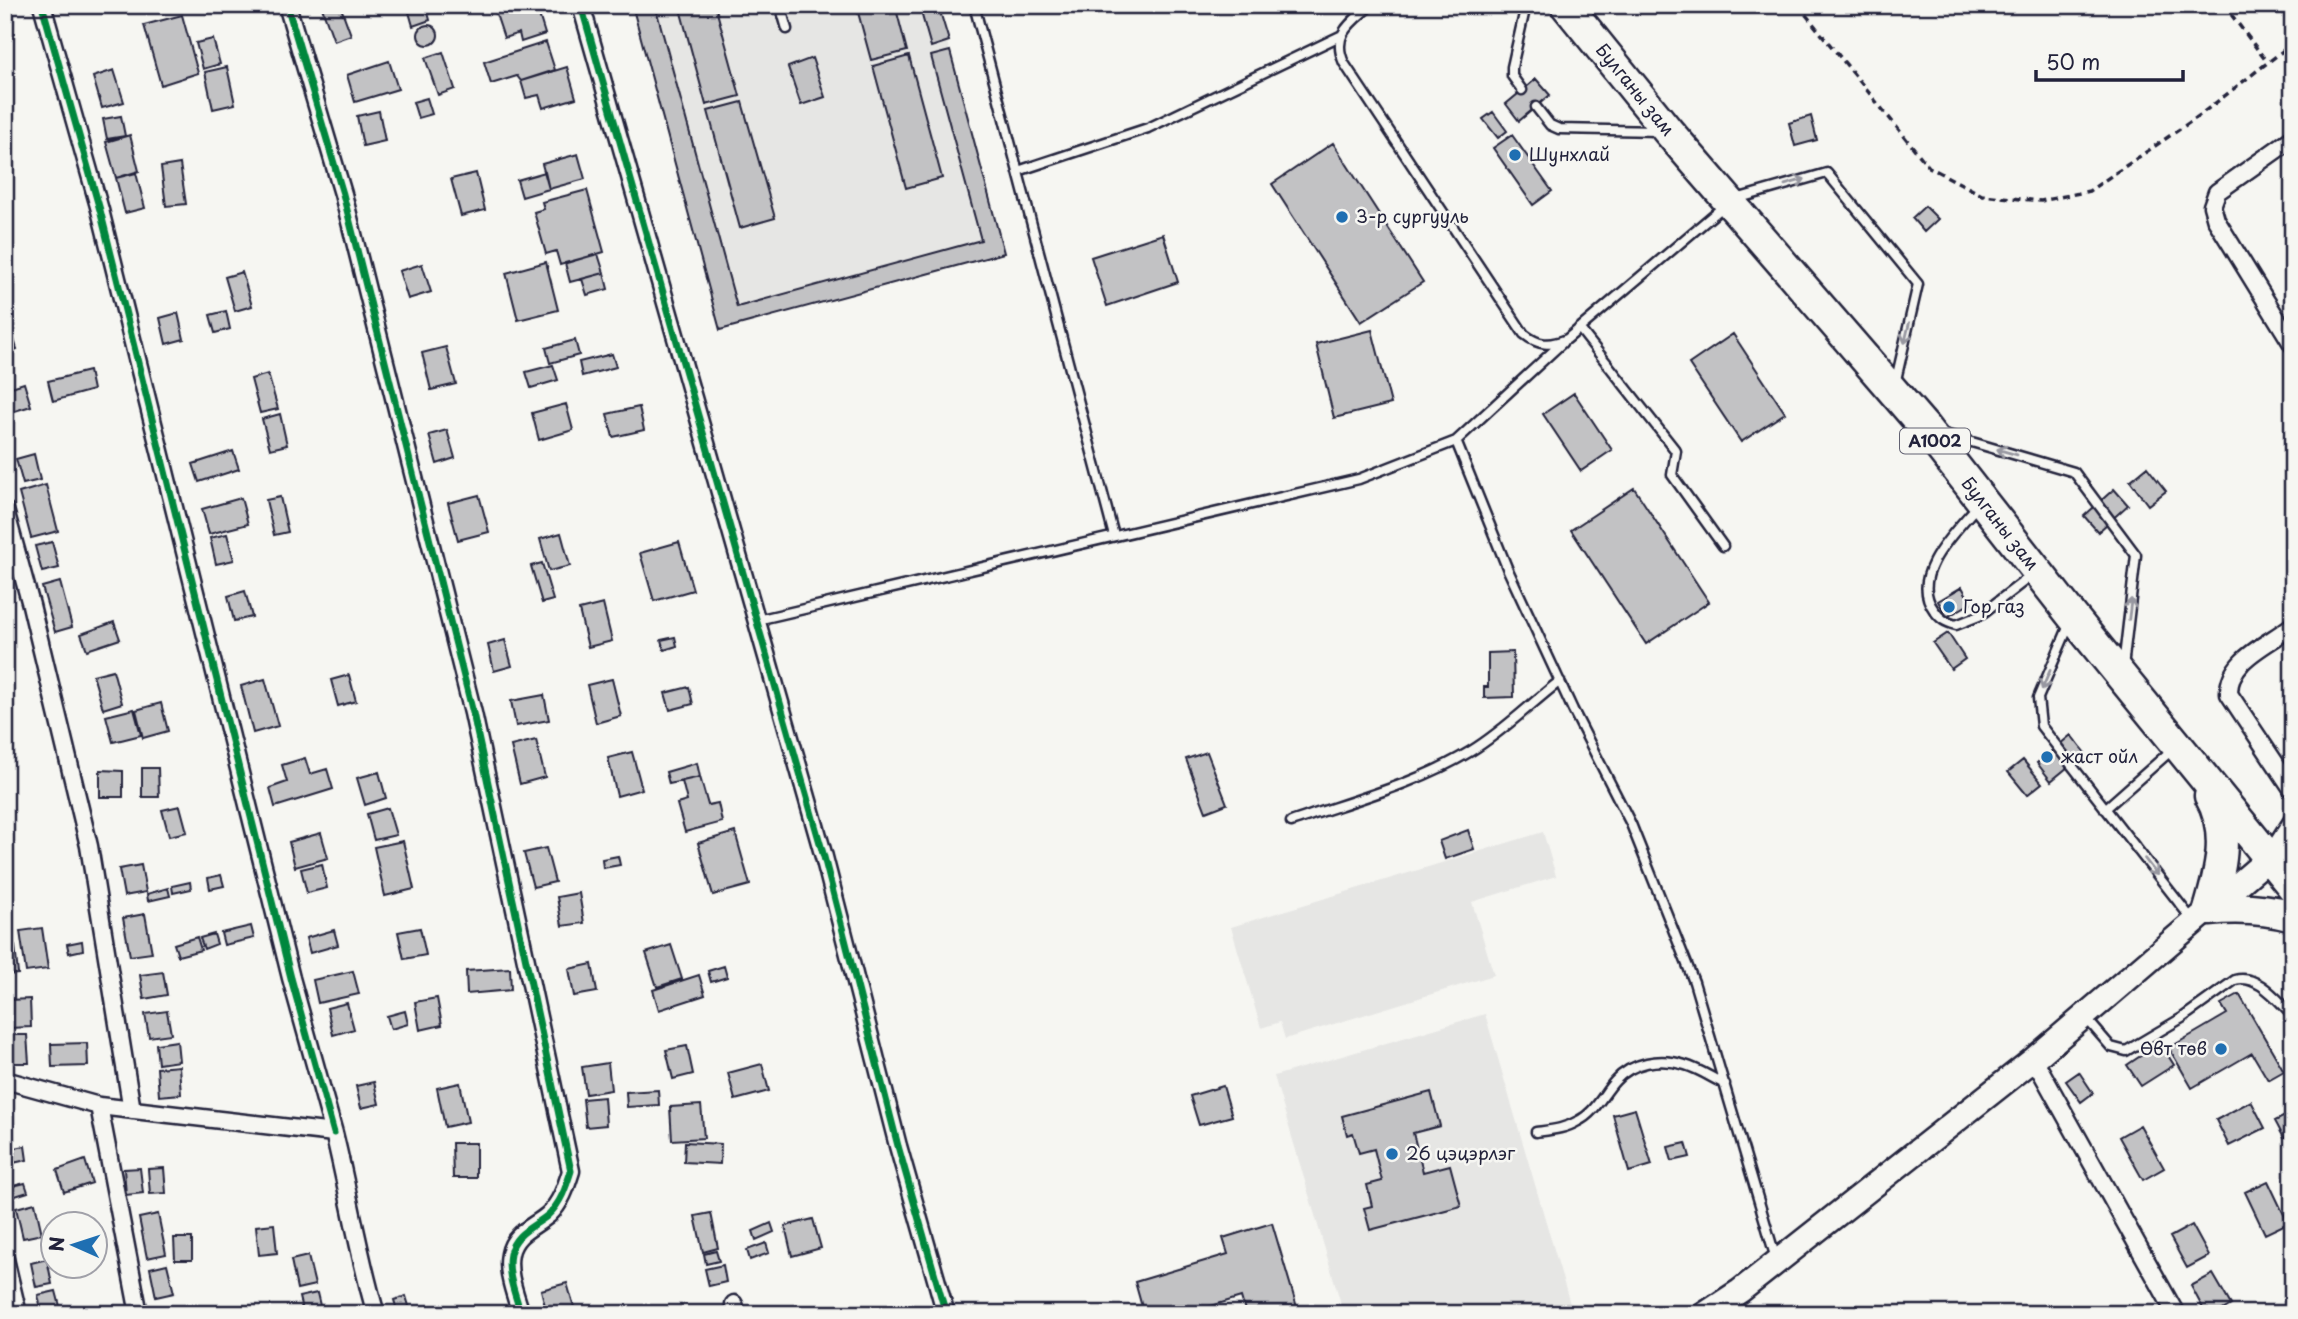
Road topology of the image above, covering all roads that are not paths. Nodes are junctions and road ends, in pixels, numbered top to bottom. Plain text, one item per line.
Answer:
1 (41, 5) edge
2 (287, 5) edge
3 (581, 5) edge
4 (780, 5) edge
5 (974, 5) edge
6 (1371, 5) edge
7 (1526, 5) edge
8 (1566, 5) edge
9 (787, 29) dead end
10 (1340, 36) junction
11 (1522, 90) dead end
12 (1536, 107) dead end
13 (1668, 131) junction
14 (2293, 138) edge
15 (1018, 171) junction
16 (1729, 201) junction
17 (1579, 328) junction
18 (1567, 339) junction
19 (2293, 345) edge
20 (1894, 391) junction
21 (1925, 428) junction
22 (1456, 441) junction
23 (1982, 500) junction
24 (5, 510) edge
25 (1114, 536) junction
26 (1723, 546) dead end
27 (2037, 571) junction
28 (2073, 617) junction
29 (757, 620) junction
30 (2293, 625) edge
31 (2122, 677) junction
32 (1560, 681) junction
33 (2176, 746) junction
34 (2293, 790) edge
35 (2105, 809) junction
36 (2293, 820) edge
37 (1291, 822) dead end
38 (2268, 859) junction
39 (2293, 887) edge
40 (2201, 916) junction
41 (2293, 916) edge
42 (2084, 1015) junction
43 (2293, 1015) edge
44 (2034, 1059) junction
45 (5, 1080) edge
46 (1724, 1084) junction
47 (99, 1106) junction
48 (132, 1110) junction
49 (1536, 1132) dead end
50 (334, 1133) junction
51 (5, 1259) edge
52 (1777, 1262) junction
53 (18, 1314) edge
54 (139, 1314) edge
55 (376, 1314) edge
56 (521, 1314) edge
57 (946, 1314) edge
58 (1705, 1314) edge
59 (2176, 1314) edge

1 - 50 street
2 - 56 street
3 - 29 street
4 - 9 lane
5 - 15 lane
6 - 10 lane
7 - 11 lane
8 - 13 highway, Булганы зам / A1002
10 - 15 lane
10 - 18 lane
12 - 13 lane
13 - 16 highway, Булганы зам / A1002
14 - 19 street
15 - 25 lane
16 - 17 lane
16 - 20 highway, Булганы зам / A1002
16 -> 20 lane
17 - 18 lane
17 - 26 lane
18 - 22 lane
20 - 21 highway, Булганы зам / A1002
21 - 23 highway, Булганы зам / A1002
31 -> 21 lane
22 - 25 lane
22 - 32 lane
23 - 27 highway, Булганы зам / A1002
23 - 27 lane
24 - 48 street
25 - 29 lane
27 - 28 highway, Булганы зам / A1002
28 - 31 highway, Булганы зам / A1002
28 -> 35 lane
29 - 57 street
30 - 34 street
31 - 33 highway, Булганы зам / A1002
32 - 37 lane
32 - 46 lane
33 - 35 lane
33 - 38 highway, Булганы зам / A1002
33 - 40 highway
35 -> 40 lane
36 - 38 street
38 - 39 highway, Булганы зам / A1002
38 - 40 main road
40 - 41 highway
40 - 42 main road
42 - 43 lane
42 - 44 main road
44 - 52 main road
44 - 59 street
45 - 47 street
46 - 49 lane
46 - 52 lane
47 - 48 street
47 - 54 street
48 - 50 street
50 - 55 street
51 - 53 street
52 - 58 main road

